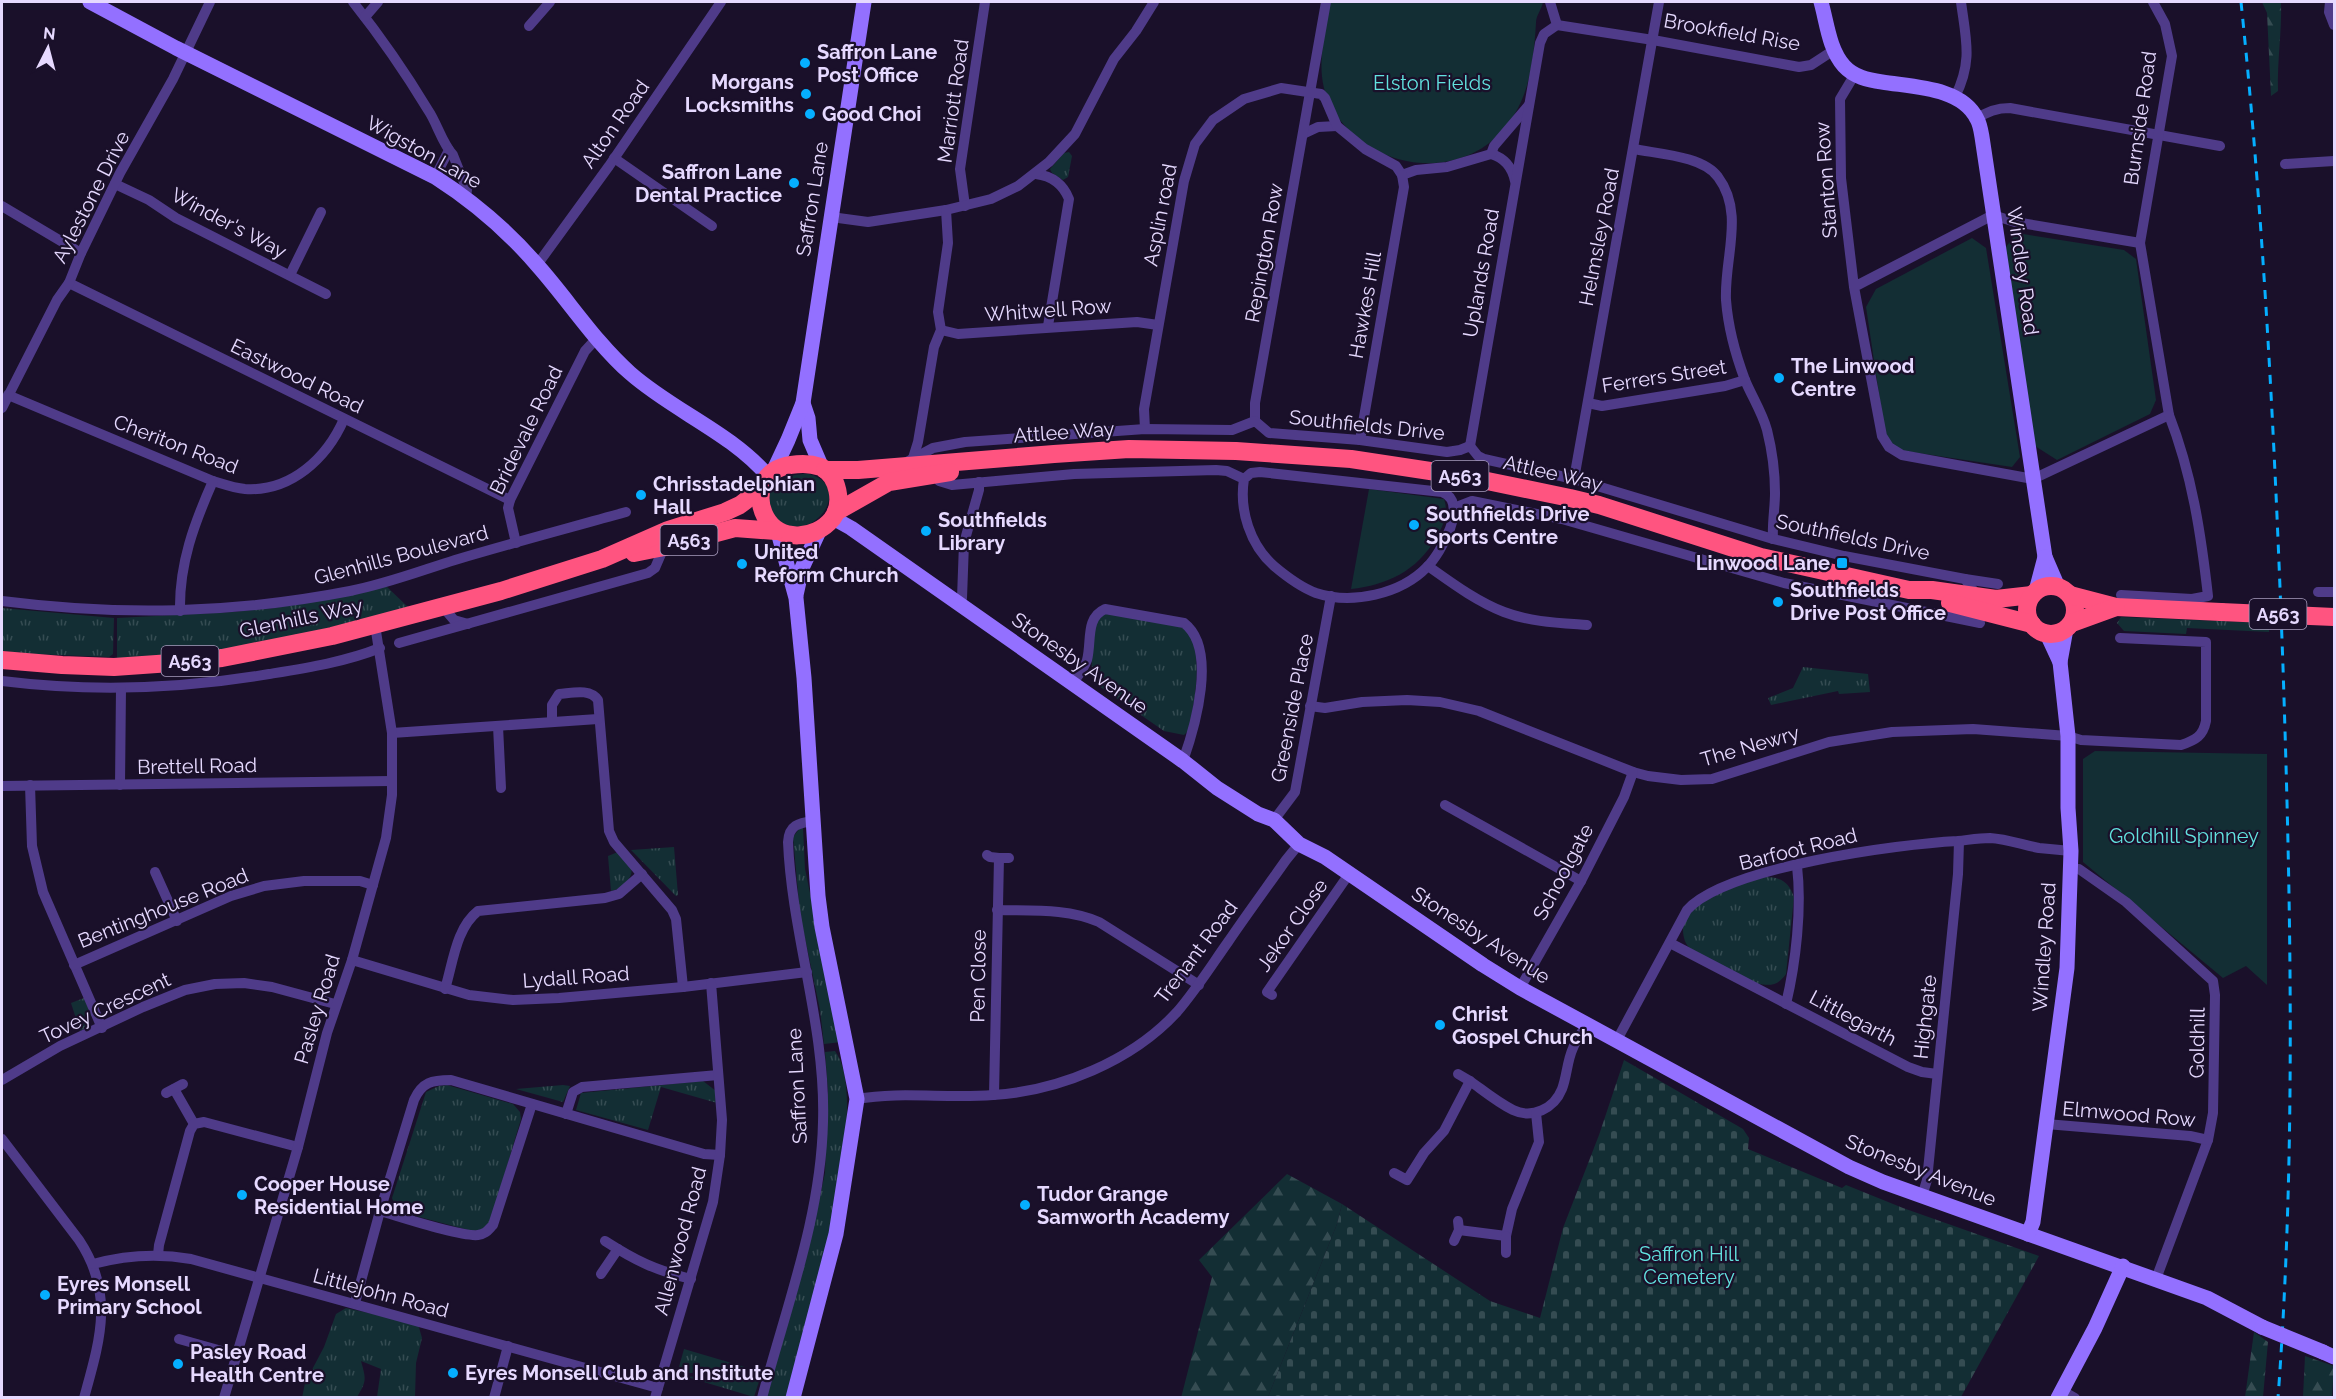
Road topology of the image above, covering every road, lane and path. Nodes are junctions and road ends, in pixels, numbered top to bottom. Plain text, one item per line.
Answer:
1 (90, 2) edge
2 (210, 2) edge
3 (353, 2) edge
4 (378, 2) edge
5 (550, 2) edge
6 (721, 2) edge
7 (864, 2) edge
8 (985, 2) edge
9 (1154, 2) edge
10 (1326, 2) edge
11 (1550, 2) edge
12 (1659, 2) edge
13 (1821, 2) edge
14 (1961, 2) edge
15 (2153, 2) edge
16 (2330, 2) edge
17 (365, 17) junction
18 (1557, 25) junction
19 (2334, 25) edge
20 (529, 26) dead end
21 (1653, 40) junction
22 (1834, 50) junction
23 (185, 53) junction
24 (1855, 74) junction
25 (1311, 91) junction
26 (1955, 98) junction
27 (1529, 105) junction
28 (1977, 119) junction
29 (1337, 126) junction
30 (1303, 134) junction
31 (2158, 134) junction
32 (2220, 146) dead end
33 (1634, 149) junction
34 (449, 150) junction
35 (1491, 154) junction
36 (614, 158) junction
37 (2334, 161) edge
38 (2285, 164) dead end
39 (1036, 174) junction
40 (1402, 175) junction
41 (435, 177) junction
42 (1515, 181) junction
43 (115, 184) junction
44 (466, 197) junction
45 (2, 206) edge
46 (965, 206) junction
47 (946, 210) junction
48 (321, 212) dead end
49 (1994, 215) junction
50 (831, 217) junction
51 (712, 226) dead end
52 (2140, 243) junction
53 (81, 253) junction
54 (537, 265) junction
55 (290, 275) junction
56 (69, 283) junction
57 (1854, 287) junction
58 (326, 294) dead end
59 (1158, 325) junction
60 (1048, 326) junction
61 (941, 330) junction
62 (597, 338) junction
63 (1745, 380) junction
64 (8, 395) junction
65 (803, 403) junction
66 (1588, 404) junction
67 (2, 408) edge
68 (2169, 415) junction
69 (344, 419) junction
70 (1255, 421) junction
71 (1145, 429) junction
72 (1360, 440) junction
73 (1470, 446) junction
74 (999, 460) junction
75 (907, 462) junction
76 (823, 469) junction
77 (936, 476) junction
78 (768, 479) junction
79 (1244, 479) junction
80 (1574, 479) junction
81 (2032, 479) junction
82 (213, 481) junction
83 (979, 482) junction
84 (510, 500) junction
85 (1454, 508) junction
86 (626, 512) dead end
87 (830, 520) junction
88 (777, 532) junction
89 (1773, 538) junction
90 (516, 543) junction
91 (664, 547) junction
92 (2045, 557) junction
93 (602, 559) junction
94 (1428, 566) junction
95 (1965, 579) junction
96 (1998, 584) dead end
97 (2064, 591) junction
98 (2319, 592) dead end
99 (2334, 592) edge
100 (2034, 593) junction
101 (1331, 596) junction
102 (796, 598) junction
103 (2, 601) edge
104 (2119, 601) junction
105 (959, 604) junction
106 (443, 607) junction
107 (180, 611) junction
108 (1971, 611) junction
109 (2334, 617) edge
110 (469, 624) junction
111 (375, 625) junction
112 (1587, 625) dead end
113 (2069, 626) junction
114 (2040, 629) junction
115 (2120, 638) dead end
116 (399, 643) dead end
117 (380, 648) junction
118 (2, 660) edge
119 (2060, 662) junction
120 (2, 681) edge
121 (1072, 684) junction
122 (121, 688) junction
123 (1310, 706) junction
124 (598, 718) junction
125 (552, 722) junction
126 (498, 726) junction
127 (392, 733) junction
128 (2068, 736) junction
129 (1183, 761) junction
130 (1633, 772) junction
131 (392, 781) junction
132 (30, 785) junction
133 (120, 785) junction
134 (2, 786) edge
135 (501, 788) dead end
136 (1444, 805) dead end
137 (1274, 820) junction
138 (814, 821) junction
139 (1959, 841) junction
140 (1299, 844) junction
141 (2071, 851) junction
142 (987, 855) dead end
143 (1797, 866) junction
144 (2071, 869) junction
145 (156, 872) dead end
146 (642, 874) junction
147 (1349, 874) junction
148 (1581, 880) junction
149 (373, 885) junction
150 (997, 910) junction
151 (177, 921) junction
152 (1670, 943) junction
153 (351, 960) junction
154 (74, 964) junction
155 (807, 972) junction
156 (711, 983) junction
157 (1199, 985) junction
158 (683, 987) junction
159 (1520, 988) junction
160 (445, 989) junction
161 (1272, 995) dead end
162 (335, 1004) junction
163 (1786, 1004) junction
164 (1587, 1024) junction
165 (102, 1028) junction
166 (1617, 1040) junction
167 (1458, 1074) dead end
168 (1938, 1074) junction
169 (718, 1075) junction
170 (2, 1080) edge
171 (1470, 1081) junction
172 (174, 1089) dead end
173 (994, 1095) junction
174 (857, 1100) junction
175 (532, 1104) junction
176 (1536, 1113) junction
177 (566, 1114) junction
178 (194, 1124) junction
179 (2046, 1124) junction
180 (2, 1139) edge
181 (2208, 1140) junction
182 (298, 1147) junction
183 (720, 1155) junction
184 (1394, 1173) dead end
185 (1922, 1196) junction
186 (380, 1211) junction
187 (2028, 1234) junction
188 (1506, 1236) junction
189 (606, 1241) dead end
190 (1454, 1241) dead end
191 (618, 1249) junction
192 (1506, 1253) dead end
193 (158, 1254) junction
194 (93, 1264) junction
195 (2122, 1266) junction
196 (601, 1274) dead end
197 (260, 1278) junction
198 (690, 1279) junction
199 (2156, 1280) junction
200 (355, 1303) junction
201 (180, 1339) dead end
202 (508, 1346) junction
203 (236, 1354) junction
204 (2329, 1355) edge
205 (657, 1393) edge
206 (2065, 1395) edge
207 (84, 1398) edge
208 (224, 1398) edge
209 (494, 1398) edge
210 (762, 1398) edge
211 (793, 1398) edge

1 - 23 main road, Wigston Lane
2 - 23 street, Aylestone Drive
3 - 17 street
4 - 17 street
5 - 20 street
6 - 36 street, Alton Road
7 - 50 main road, Saffron Lane
8 - 46 street, Marriott Road
9 - 39 street
10 - 25 street
11 - 18 street
12 - 21 street, Helmsley Road
13 - 22 main road
14 - 26 street
15 - 31 street, Burnside Road
16 - 19 street
17 - 34 street
18 - 21 street, Brookfield Rise
18 - 27 street
21 - 22 street, Brookfield Rise
21 - 33 street, Helmsley Road
22 - 24 main road
23 - 41 main road, Wigston Lane
23 - 43 street, Aylestone Drive
24 - 26 main road
24 - 57 street, Stanton Row
25 - 29 street
25 - 30 street, Repington Row
25 - 59 street, Asplin road
26 - 28 main road
27 - 35 street
27 - 42 street, Uplands Road
28 - 31 street
28 - 49 main road, Windley Road
29 - 30 street
29 - 40 street
30 - 70 street, Repington Row
31 - 32 street
31 - 52 street, Burnside Road
33 - 63 street
33 - 66 street, Helmsley Road
34 - 41 street
34 - 44 street
35 - 40 street
35 - 42 street
36 - 51 street
36 - 54 street, Alton Road
37 - 38 street
39 - 46 street
39 - 60 street
40 - 72 street, Hawkes Hill
41 - 44 main road, Wigston Lane
42 - 73 street, Uplands Road
43 - 53 street, Aylestone Drive
43 - 55 street, Winder's Way
44 - 54 main road, Wigston Lane
45 - 53 street
46 - 47 street
47 - 50 street
47 - 61 street
48 - 55 street
49 - 52 street
49 - 57 street
49 - 81 main road, Windley Road
50 - 65 main road, Saffron Lane
52 - 68 street, Burnside Road
53 - 56 street, Aylestone Drive
54 - 62 main road, Wigston Lane
55 - 58 street, Winder's Way
56 - 64 street, Aylestone Drive
56 - 69 street, Eastwood Road
57 - 81 street, Stanton Row
59 - 60 street, Whitwell Row
59 - 71 street, Asplin road
60 - 61 street, Whitwell Row
61 - 75 street
62 - 78 main road, Wigston Lane
62 - 84 street, Bridevale Road
63 - 66 street, Ferrers Street
63 - 89 street
64 - 67 street, Aylestone Drive
64 - 82 street, Cheriton Road
65 - 76 main road, Saffron Lane
65 - 78 main road, Saffron Lane
66 - 80 street, Helmsley Road
68 - 81 street
68 - 104 street, Burnside Road
69 - 82 street, Cheriton Road
69 - 84 street, Eastwood Road
70 - 71 street
70 - 72 street, Southfields Drive
71 - 75 street
72 - 73 street, Southfields Drive
73 - 80 street, Southfields Drive
74 - 75 highway, Attlee Way / A563
74 - 77 highway, Attlee Way / A563
74 - 108 highway, Attlee Way / A563
75 - 76 highway, Attlee Way / A563
76 - 78 highway, A563
76 - 87 highway
77 - 83 street
77 - 87 highway, Attlee Way / A563
78 - 88 highway
78 - 93 highway, Glenhills Way / A563
79 - 83 street
79 - 85 street
79 - 101 street
80 - 89 street, Southfields Drive
81 - 92 main road, Windley Road
82 - 107 street
83 - 105 street
84 - 90 street, Bridevale Road
85 - 94 street
85 - 108 street
86 - 90 street, Glenhills Boulevard
87 - 88 highway, A563
87 - 102 main road
87 - 105 main road, Stonesby Avenue
88 - 91 highway, Glenhills Way / A563
88 - 102 main road
89 - 95 street, Southfields Drive
90 - 107 street, Glenhills Boulevard
91 - 93 highway, Glenhills Way / A563
91 - 110 street
92 - 97 main road, Windley Road
92 - 100 main road, Windley Road
93 - 106 highway, Glenhills Way / A563
94 - 101 street
94 - 112 street
95 - 96 street, Southfields Drive
95 - 108 street
97 - 100 highway
97 - 104 highway, A563
97 - 113 highway
98 - 99 street
100 - 108 highway, Attlee Way / A563
100 - 114 highway
101 - 123 street, Greenside Place
102 - 138 main road
103 - 107 street, Glenhills Boulevard
104 - 109 highway, A563, bridge
104 - 113 highway, A563
105 - 121 main road, Stonesby Avenue
106 - 110 street
106 - 111 highway, Glenhills Way / A563
108 - 114 highway, Attlee Way / A563
110 - 116 street
111 - 117 street, Pasley Road
111 - 118 highway, Glenhills Way / A563
113 - 114 highway
113 - 119 main road, Windley Road
114 - 119 main road, Windley Road
115 - 128 street, The Newry
117 - 122 street
117 - 127 street, Pasley Road
119 - 128 main road, Windley Road
120 - 122 street
121 - 129 main road, Stonesby Avenue
121 - 129 street
122 - 133 street
123 - 130 street, The Newry
123 - 137 street, Greenside Place
124 - 125 street
124 - 125 street
124 - 146 street
125 - 126 street
126 - 127 street
126 - 135 street
127 - 131 street, Pasley Road
128 - 130 street, The Newry
128 - 141 main road, Windley Road
129 - 137 main road, Stonesby Avenue
130 - 148 street, Schoolgate
131 - 133 street, Brettell Road
131 - 149 street, Pasley Road
132 - 133 street, Brettell Road
132 - 134 street, Brettell Road
132 - 154 street
136 - 148 street
137 - 140 main road, Stonesby Avenue
138 - 155 street, Saffron Lane
138 - 174 main road
139 - 141 street, Barfoot Road
139 - 143 street, Barfoot Road
139 - 168 street, Highgate
140 - 147 main road, Stonesby Avenue
140 - 157 street, Trenant Road
141 - 144 main road, Windley Road
142 - 150 street, Pen Close
143 - 152 street, Barfoot Road
143 - 163 street, Littlegarth
144 - 179 main road, Windley Road
144 - 181 street, Goldhill
145 - 151 street
146 - 158 street
146 - 160 street
147 - 159 main road, Stonesby Avenue
147 - 161 street, Jekor Close
148 - 159 street, Schoolgate
149 - 151 street, Bentinghouse Road
149 - 153 street, Pasley Road
150 - 157 street
150 - 173 street, Pen Close
151 - 154 street, Bentinghouse Road
152 - 163 street, Littlegarth
152 - 166 street, Barfoot Road
153 - 160 street, Lydall Road
153 - 162 street, Pasley Road
154 - 165 street
155 - 156 street, Lydall Road
155 - 210 street, Saffron Lane
156 - 158 street, Lydall Road
156 - 169 street, Allenwood Road
157 - 173 street, Trenant Road
158 - 160 street, Lydall Road
159 - 164 main road, Stonesby Avenue
162 - 165 street, Tovey Crescent
162 - 182 street, Pasley Road
163 - 168 street, Littlegarth
164 - 166 main road, Stonesby Avenue
164 - 176 street
165 - 170 street, Tovey Crescent
166 - 185 main road, Stonesby Avenue
167 - 171 street
168 - 185 street, Highgate
169 - 177 street
169 - 183 street, Allenwood Road
171 - 176 street
171 - 184 street
172 - 178 street
173 - 174 street, Trenant Road
174 - 211 main road
175 - 177 street
175 - 186 street
175 - 186 street
176 - 188 street
177 - 183 street
178 - 182 street
178 - 193 street
179 - 181 street, Elmwood Row
179 - 187 main road, Windley Road
180 - 194 street
181 - 199 street, Goldhill
182 - 197 street, Pasley Road
183 - 198 street, Allenwood Road
185 - 187 main road, Stonesby Avenue
186 - 200 street
187 - 195 main road, Stonesby Avenue
188 - 190 street
188 - 192 street
189 - 191 street
191 - 196 street
191 - 198 street
193 - 194 street, Littlejohn Road
193 - 197 street, Littlejohn Road
194 - 207 street
195 - 199 main road, Stonesby Avenue
195 - 206 main road
197 - 200 street, Littlejohn Road
197 - 203 street, Pasley Road
198 - 205 street, Allenwood Road
199 - 204 main road, Stonesby Avenue, bridge
200 - 202 street, Littlejohn Road
201 - 203 street
202 - 205 street, Littlejohn Road
202 - 209 street
203 - 208 street, Pasley Road

